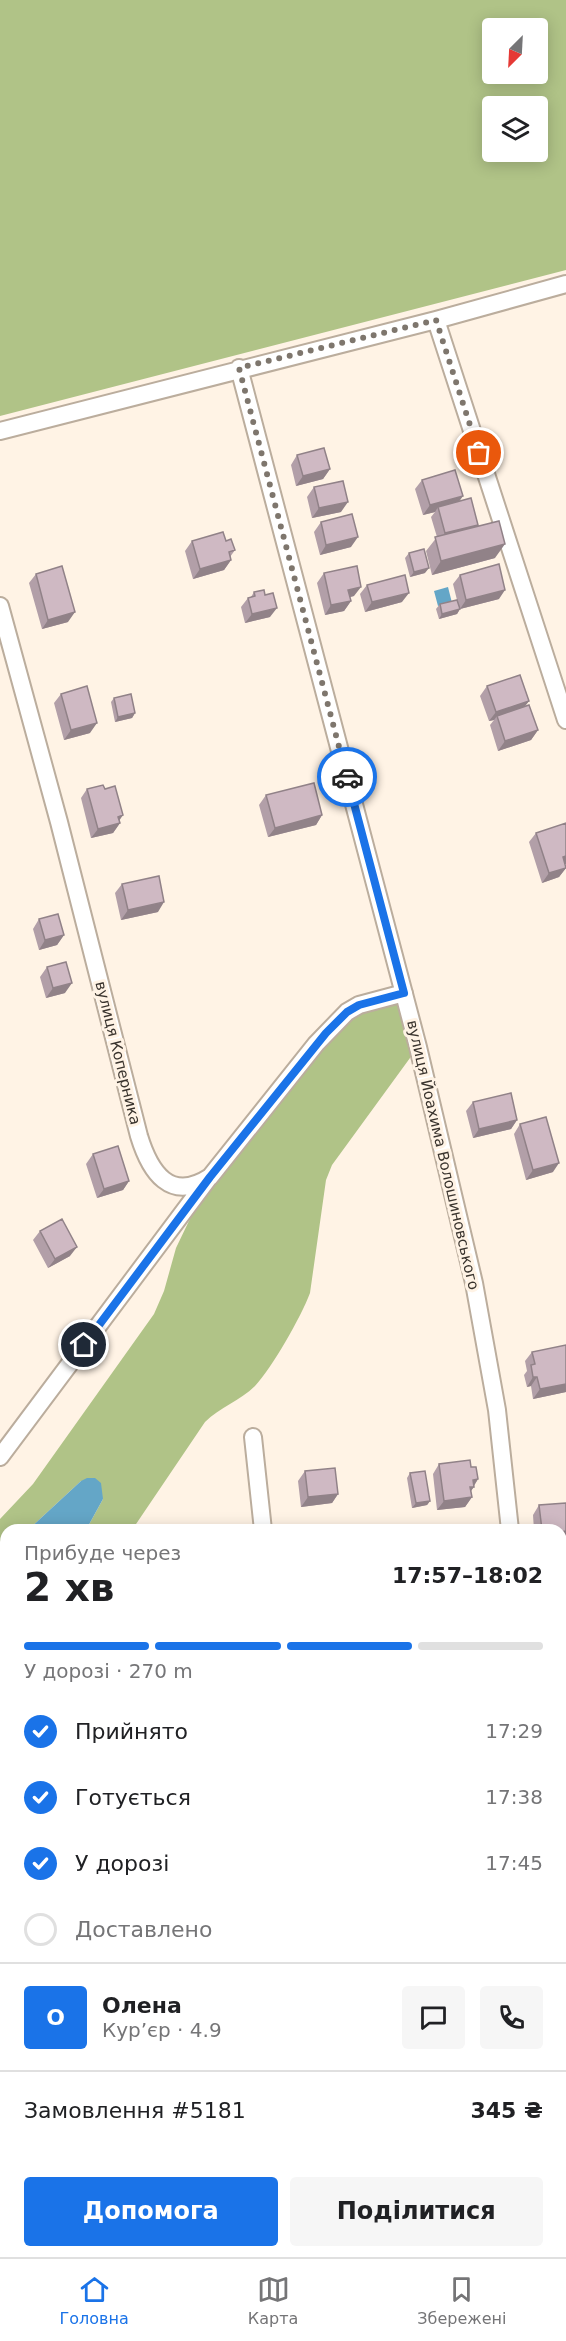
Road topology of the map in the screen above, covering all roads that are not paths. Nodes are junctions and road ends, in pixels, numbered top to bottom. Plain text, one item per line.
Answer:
1 (566, 284) edge
2 (436, 320) junction
3 (239, 368) junction
4 (0, 431) edge
5 (0, 606) edge
6 (566, 720) edge
7 (404, 993) junction
8 (210, 1177) junction
9 (253, 1437) dead end
10 (0, 1457) edge
11 (262, 1524) edge
12 (509, 1524) edge

1 - 2 street
2 - 3 street
2 - 6 street
3 - 4 street
3 - 7 street, вулиця Йоахима Волошиновського
5 - 8 street, вулиця Коперника
7 - 8 street
7 - 12 street, вулиця Йоахима Волошиновського
8 - 10 street
9 - 11 street

